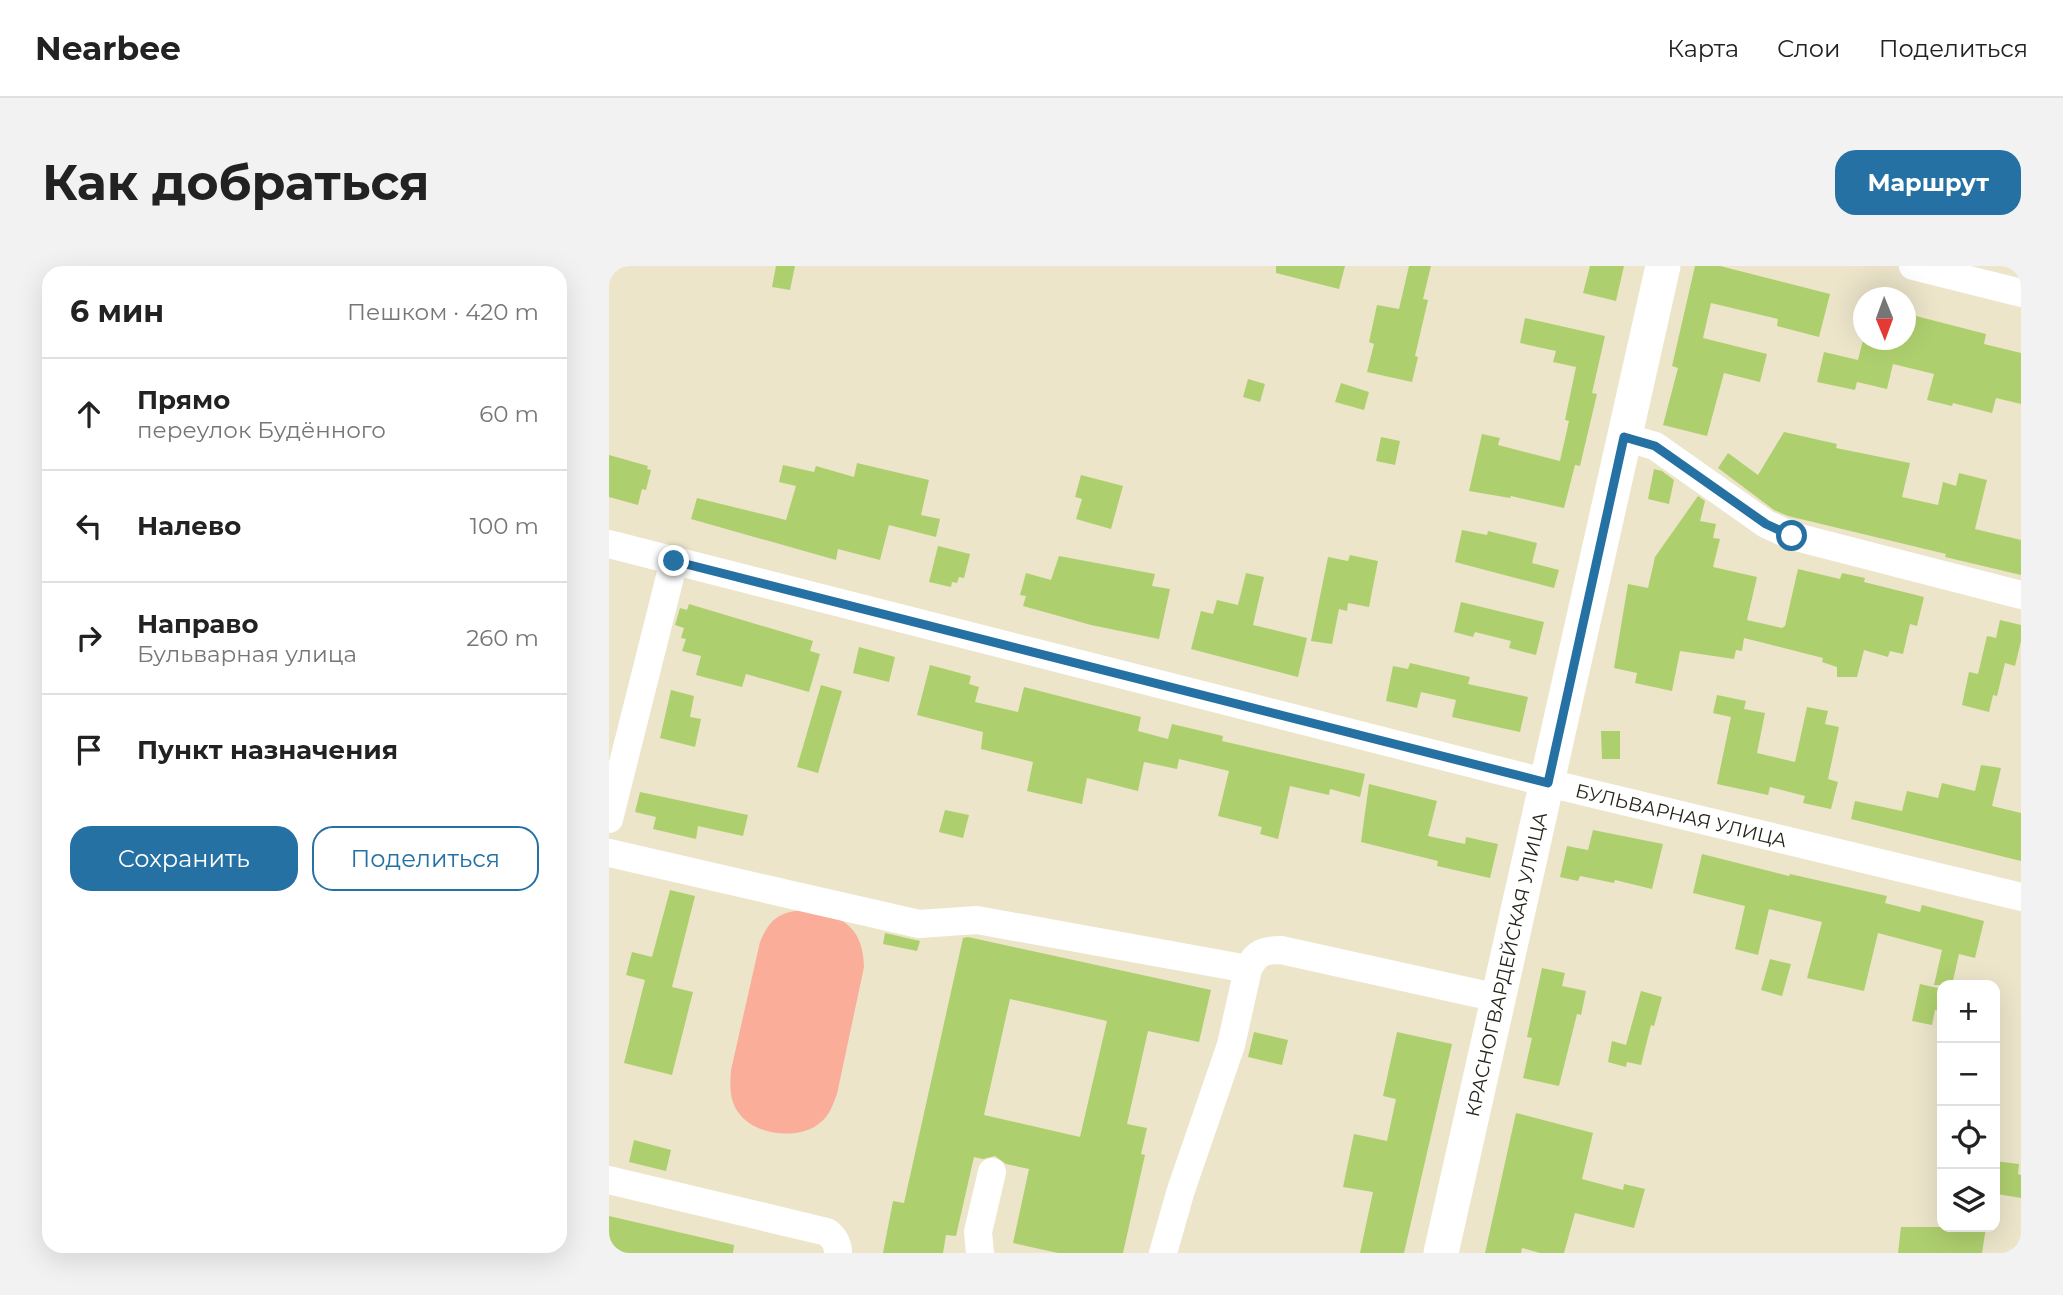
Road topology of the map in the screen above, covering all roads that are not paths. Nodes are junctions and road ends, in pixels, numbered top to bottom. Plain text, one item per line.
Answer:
1 (1663, 266) edge
2 (1913, 266) edge
3 (2021, 293) edge
4 (1624, 437) junction
5 (609, 544) edge
6 (674, 561) junction
7 (2021, 595) edge
8 (1548, 783) junction
9 (609, 819) edge
10 (609, 853) edge
11 (2021, 897) edge
12 (1248, 969) junction
13 (1498, 998) junction
14 (992, 1172) dead end
15 (609, 1180) edge
16 (838, 1253) edge
17 (980, 1253) edge
18 (1163, 1253) edge
19 (1441, 1253) edge

1 - 4 main road, КРАСНОГВАРДЕЙСКАЯ УЛИЦА
2 - 3 street
4 - 7 street
4 - 8 main road, КРАСНОГВАРДЕЙСКАЯ УЛИЦА
5 - 6 street, БУЛЬВАРНАЯ УЛИЦА
6 - 8 street, БУЛЬВАРНАЯ УЛИЦА
6 - 9 street
8 - 11 street, БУЛЬВАРНАЯ УЛИЦА
8 - 13 main road, КРАСНОГВАРДЕЙСКАЯ УЛИЦА
10 - 12 street
12 - 13 street
12 - 18 street
13 - 19 main road, КРАСНОГВАРДЕЙСКАЯ УЛИЦА
14 - 17 street
15 - 16 street

